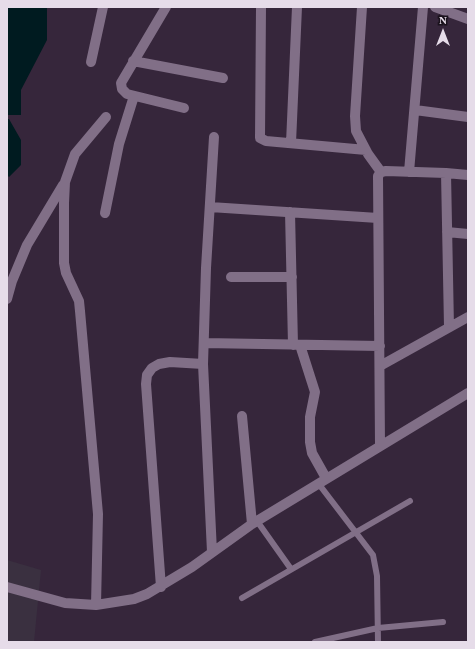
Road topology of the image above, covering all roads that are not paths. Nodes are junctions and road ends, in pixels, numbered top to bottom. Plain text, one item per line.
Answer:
1 (103, 7) edge
2 (166, 7) edge
3 (261, 7) edge
4 (297, 7) edge
5 (362, 7) edge
6 (423, 7) edge
7 (435, 7) edge
8 (468, 19) edge
9 (133, 61) junction
10 (91, 62) dead end
11 (223, 78) dead end
12 (134, 96) junction
13 (184, 108) dead end
14 (415, 110) junction
15 (106, 117) dead end
16 (468, 117) edge
17 (214, 137) dead end
18 (291, 144) junction
19 (366, 150) junction
20 (381, 172) junction
21 (410, 172) junction
22 (446, 173) junction
23 (468, 175) edge
24 (65, 182) junction
25 (210, 207) junction
26 (290, 212) junction
27 (105, 213) dead end
28 (378, 218) junction
29 (447, 232) junction
30 (468, 234) edge
31 (231, 277) dead end
32 (292, 277) junction
33 (7, 299) edge
34 (468, 317) edge
35 (449, 327) junction
36 (204, 343) junction
37 (297, 345) junction
38 (380, 346) junction
39 (203, 364) junction
40 (380, 366) junction
41 (468, 393) edge
42 (242, 416) dead end
43 (380, 445) junction
44 (322, 481) junction
45 (410, 501) dead end
46 (255, 522) junction
47 (356, 532) junction
48 (212, 552) junction
49 (290, 570) junction
50 (7, 587) edge
51 (161, 587) junction
52 (242, 598) dead end
53 (96, 605) junction
54 (443, 622) dead end
55 (378, 628) junction
56 (315, 642) edge
57 (378, 642) edge

1 - 10 street
2 - 9 street
3 - 18 street
4 - 18 street
5 - 19 street
6 - 14 street
7 - 8 street
9 - 11 street
9 - 12 street
12 - 13 street
12 - 27 street
14 - 16 street
14 - 21 street
15 - 24 street
17 - 25 street
18 - 19 street
19 - 20 street
20 - 21 street
20 - 28 street
21 - 22 street
22 - 23 street
22 - 29 street
24 - 33 street
24 - 53 street
25 - 26 street
25 - 36 street
26 - 28 street
26 - 32 street
28 - 38 street
29 - 30 street
29 - 35 street
31 - 32 street
32 - 37 street
34 - 35 street
35 - 40 street
36 - 37 street
36 - 39 street
37 - 38 street
37 - 44 street
38 - 40 street
39 - 48 street
39 - 51 street
40 - 43 street
41 - 43 street
42 - 46 street
43 - 44 street
44 - 46 street
44 - 47 lane
45 - 47 lane
46 - 48 street
46 - 49 lane
47 - 49 lane
47 - 55 lane
48 - 51 street
49 - 52 lane
50 - 53 street
51 - 53 street
54 - 55 lane
55 - 56 lane
55 - 57 lane

